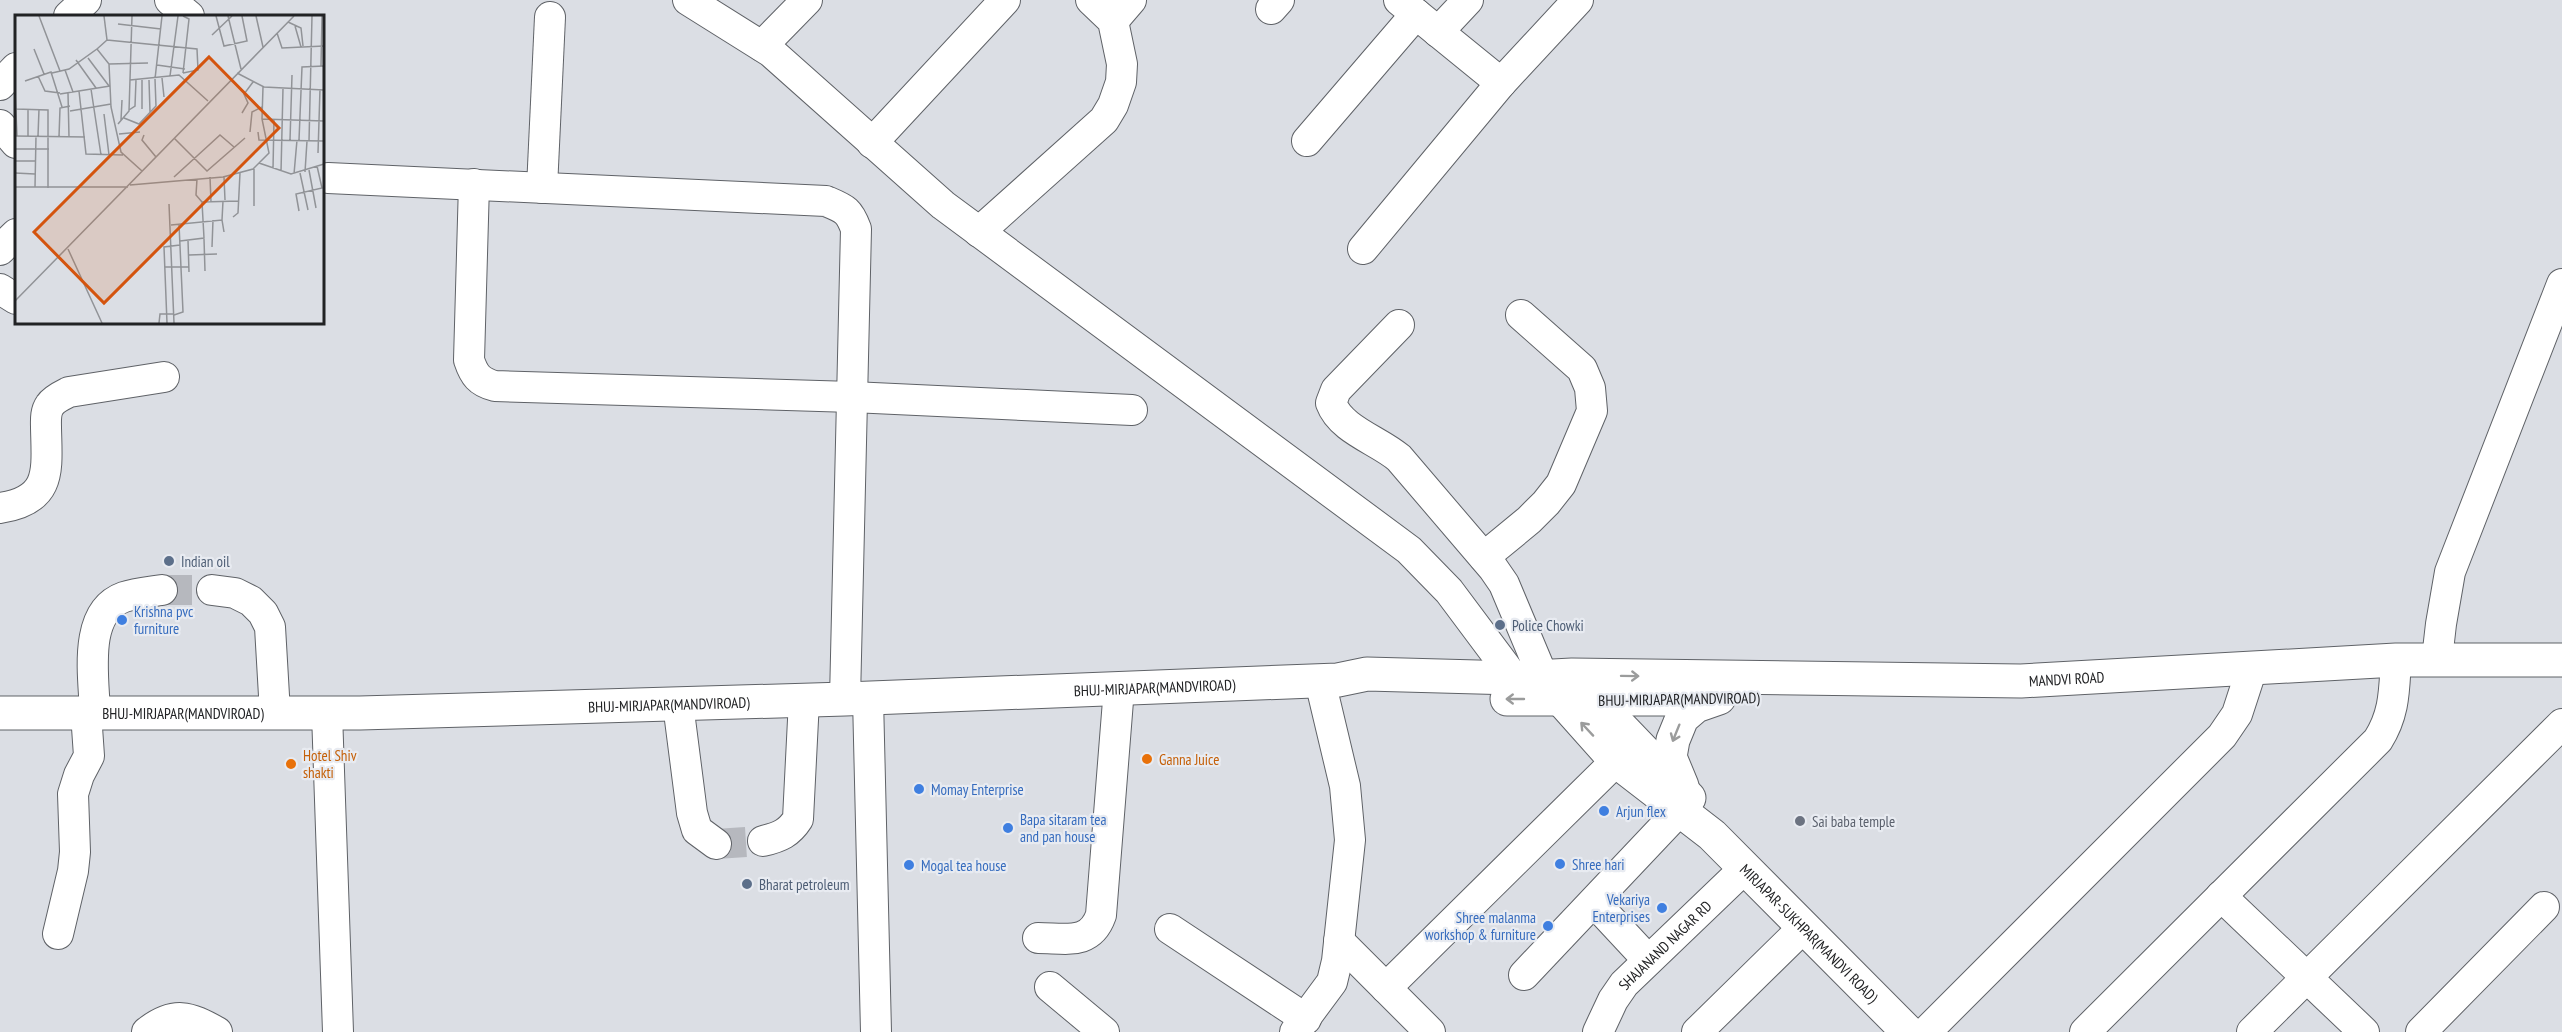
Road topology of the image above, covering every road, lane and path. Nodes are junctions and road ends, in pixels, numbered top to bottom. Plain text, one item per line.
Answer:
1 (86, 0) edge
2 (688, 0) edge
3 (807, 0) edge
4 (1005, 0) edge
5 (1091, 0) edge
6 (1468, 0) edge
7 (1578, 0) edge
8 (1407, 7) edge
9 (1122, 10) edge
10 (70, 15) edge
11 (550, 17) dead end
12 (1438, 32) junction
13 (762, 46) junction
14 (15, 69) edge
15 (1501, 83) junction
16 (0, 85) edge
17 (0, 125) edge
18 (1307, 141) dead end
19 (15, 142) edge
20 (872, 143) junction
21 (328, 178) dead end
22 (474, 184) junction
23 (542, 188) junction
24 (979, 232) junction
25 (15, 235) edge
26 (1363, 249) dead end
27 (0, 250) edge
28 (2562, 284) edge
29 (0, 289) edge
30 (15, 298) edge
31 (1521, 315) dead end
32 (1399, 326) dead end
33 (164, 377) dead end
34 (852, 397) junction
35 (1132, 411) dead end
36 (0, 508) edge
37 (1484, 557) junction
38 (162, 590) tunnel mouth
39 (213, 590) tunnel mouth
40 (2437, 659) junction
41 (2396, 660) junction
42 (2562, 660) edge
43 (2252, 668) junction
44 (1329, 680) junction
45 (2021, 681) junction
46 (1547, 682) junction
47 (1119, 688) junction
48 (856, 698) junction
49 (1719, 698) junction
50 (804, 700) junction
51 (1595, 700) junction
52 (678, 704) junction
53 (0, 713) edge
54 (91, 713) junction
55 (275, 713) junction
56 (327, 713) junction
57 (2562, 724) edge
58 (1616, 761) junction
59 (1683, 801) junction
60 (763, 841) tunnel mouth
61 (716, 844) dead end
62 (1745, 868) junction
63 (2221, 896) junction
64 (1594, 902) junction
65 (2544, 907) dead end
66 (1804, 927) junction
67 (1170, 929) dead end
68 (58, 933) dead end
69 (1038, 938) dead end
70 (1339, 941) junction
71 (1648, 960) junction
72 (1524, 975) dead end
73 (2307, 978) junction
74 (1050, 987) dead end
75 (1386, 988) junction
76 (1301, 1025) edge
77 (1607, 1027) edge
78 (147, 1032) edge
79 (217, 1032) edge
80 (339, 1032) edge
81 (876, 1032) edge
82 (1104, 1032) edge
83 (1430, 1032) edge
84 (1697, 1032) edge
85 (1908, 1032) edge
86 (1926, 1032) edge
87 (2085, 1032) edge
88 (2252, 1032) edge
89 (2364, 1032) edge
90 (2421, 1032) edge

1 - 10 street
2 - 13 street
3 - 13 street
4 - 20 street
5 - 9 street
6 - 12 street
7 - 15 street
8 - 12 street
8 - 18 street
9 - 24 street
11 - 23 street
12 - 15 street
13 - 20 street
14 - 16 street
15 - 26 street
17 - 19 street
20 - 24 street
21 - 22 street
22 - 23 street
22 - 34 street
23 - 34 street
24 - 46 street
25 - 27 street
28 - 40 street
29 - 30 street
31 - 37 street
32 - 37 street
33 - 36 street
34 - 35 street
34 - 48 street
37 - 46 street
38 - 54 street
39 - 55 street
40 - 41 main road, MANDVI ROAD
40 - 42 main road, MANDVI ROAD
41 - 43 main road, MANDVI ROAD
41 - 63 street
43 - 45 main road, MANDVI ROAD
43 - 86 street
44 - 46 main road, BHUJ-MIRJAPAR(MANDVIROAD)
46 -> 44 main road, BHUJ-MIRJAPAR(MANDVIROAD)
44 - 47 main road, BHUJ-MIRJAPAR(MANDVIROAD)
44 - 70 street
46 -> 45 main road, MANDVI ROAD
45 - 49 main road, BHUJ-MIRJAPAR(MANDVIROAD)
46 - 51 main road, MIRJAPAR-SUKHPAR(MANDVI ROAD)
58 -> 46 main road, MIRJAPAR-SUKHPAR(MANDVI ROAD)
47 - 48 main road, BHUJ-MIRJAPAR(MANDVIROAD)
47 - 69 street
48 - 50 main road, BHUJ-MIRJAPAR(MANDVIROAD)
48 - 81 street
49 - 51 main road, BHUJ-MIRJAPAR(MANDVIROAD)
49 -> 59 main road, MIRJAPAR-SUKHPAR(MANDVI ROAD)
50 - 52 main road, BHUJ-MIRJAPAR(MANDVIROAD)
50 - 60 street
51 - 59 main road, MIRJAPAR-SUKHPAR(MANDVI ROAD)
52 - 56 main road, BHUJ-MIRJAPAR(MANDVIROAD)
52 - 61 street
53 - 54 main road, BHUJ-MIRJAPAR(MANDVIROAD)
54 - 55 main road, BHUJ-MIRJAPAR(MANDVIROAD)
54 - 68 street
55 - 56 main road, BHUJ-MIRJAPAR(MANDVIROAD)
56 - 80 street
57 - 73 street
58 - 59 main road, MIRJAPAR-SUKHPAR(MANDVI ROAD)
58 - 75 street
59 - 62 main road, MIRJAPAR-SUKHPAR(MANDVI ROAD)
59 - 64 street
62 - 66 main road, MIRJAPAR-SUKHPAR(MANDVI ROAD)
62 - 71 street, SHAJANAND NAGAR RD
63 - 73 street
63 - 87 street
64 - 71 street
64 - 72 street
65 - 90 street
66 - 84 street
66 - 85 main road, MIRJAPAR-SUKHPAR(MANDVI ROAD)
67 - 76 street
70 - 75 street
70 - 76 street
71 - 77 street, SHAJANAND NAGAR RD
73 - 88 street
73 - 89 street
74 - 82 street
75 - 83 street
78 - 79 street

